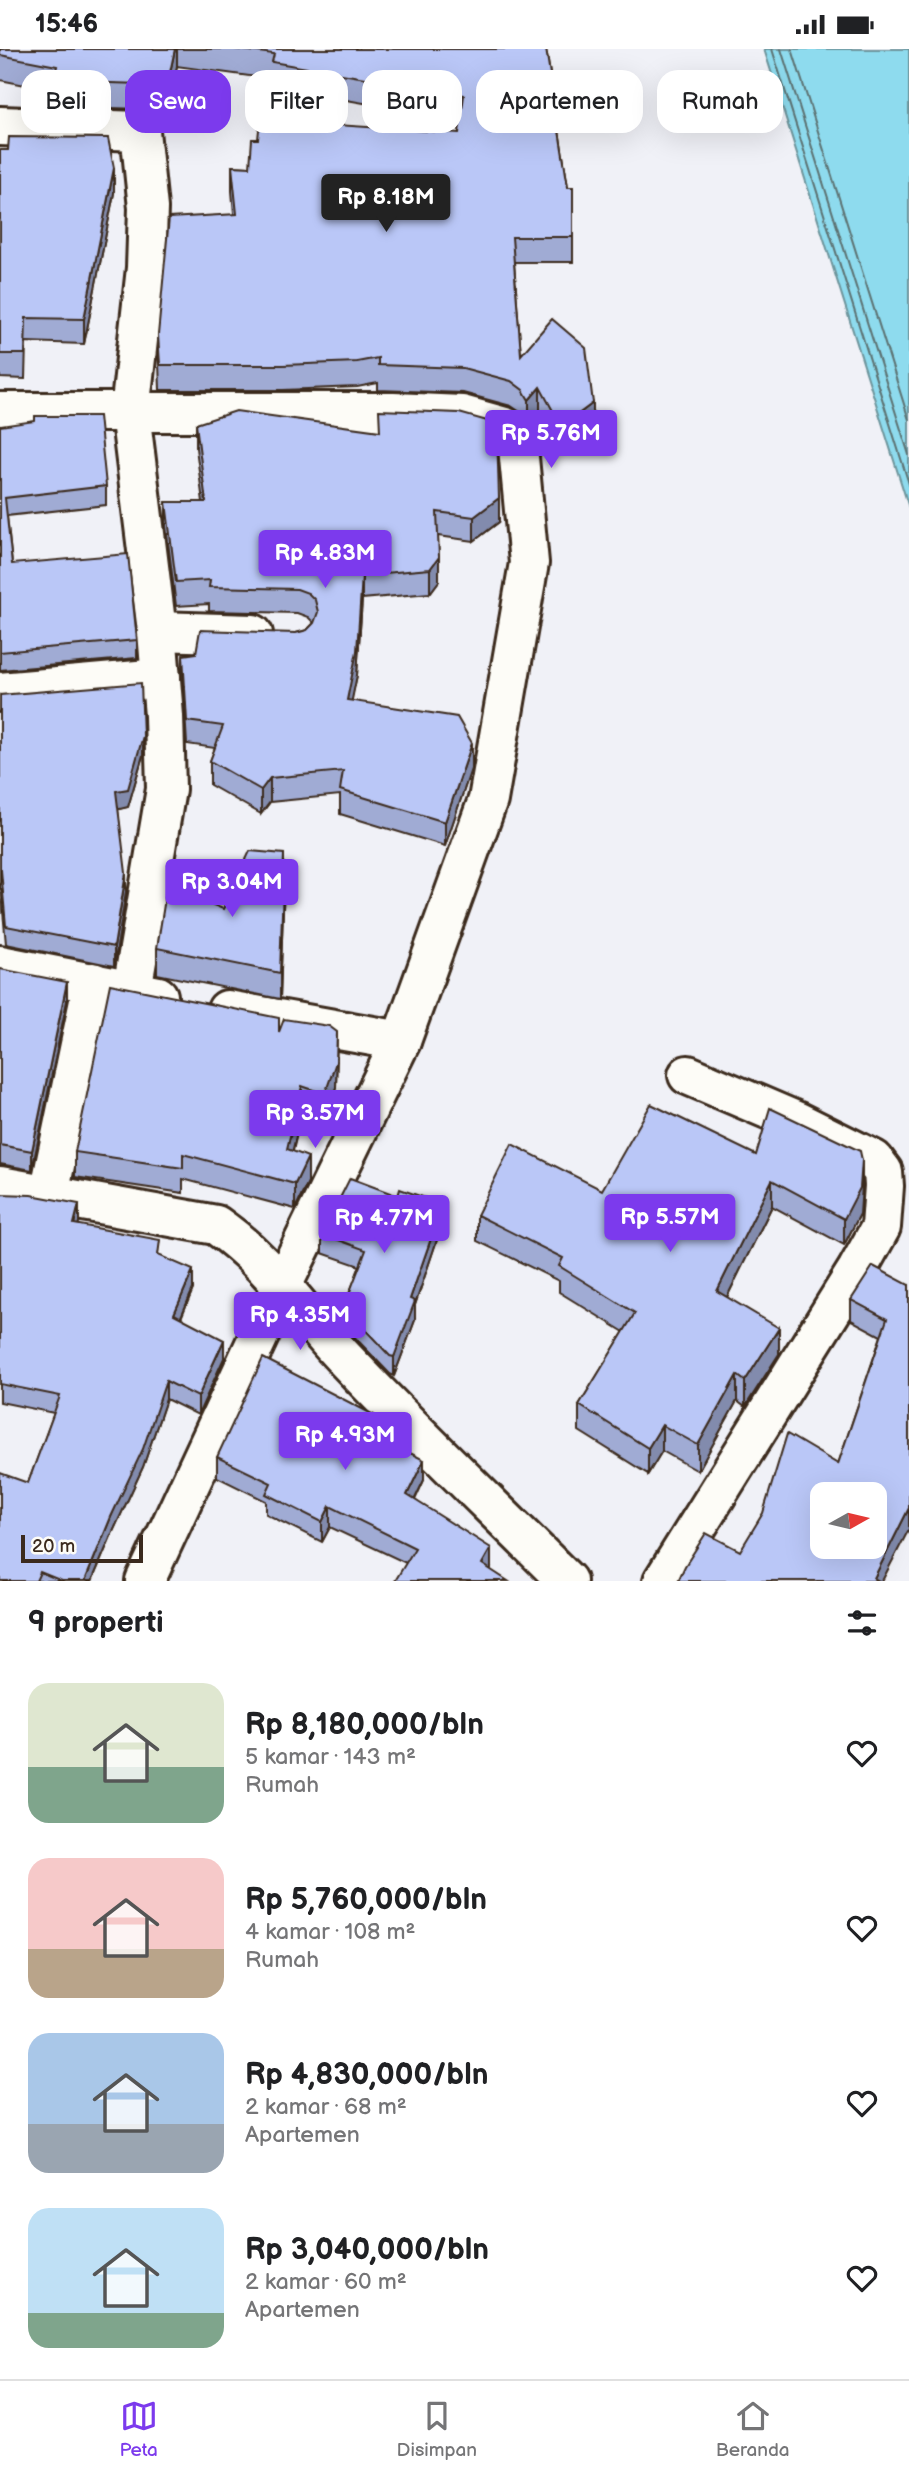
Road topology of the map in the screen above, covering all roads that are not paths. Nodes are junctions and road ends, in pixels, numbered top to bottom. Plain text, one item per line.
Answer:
1 (0, 126) edge
2 (0, 412) edge
3 (130, 412) junction
4 (157, 631) junction
5 (282, 635) edge
6 (161, 678) junction
7 (0, 692) edge
8 (0, 965) edge
9 (93, 982) junction
10 (132, 990) junction
11 (401, 1041) junction
12 (688, 1075) dead end
13 (0, 1186) edge
14 (49, 1193) junction
15 (283, 1284) junction
16 (145, 1581) edge
17 (567, 1581) edge
18 (663, 1581) edge

1 - 3 street
2 - 3 street
3 - 4 street
3 - 11 street
4 - 5 street
4 - 6 street
6 - 7 street
6 - 10 street
8 - 9 street
9 - 10 street
9 - 14 street
10 - 11 street
11 - 15 street
12 - 18 street
13 - 14 street
14 - 15 street
15 - 16 street
15 - 17 street

